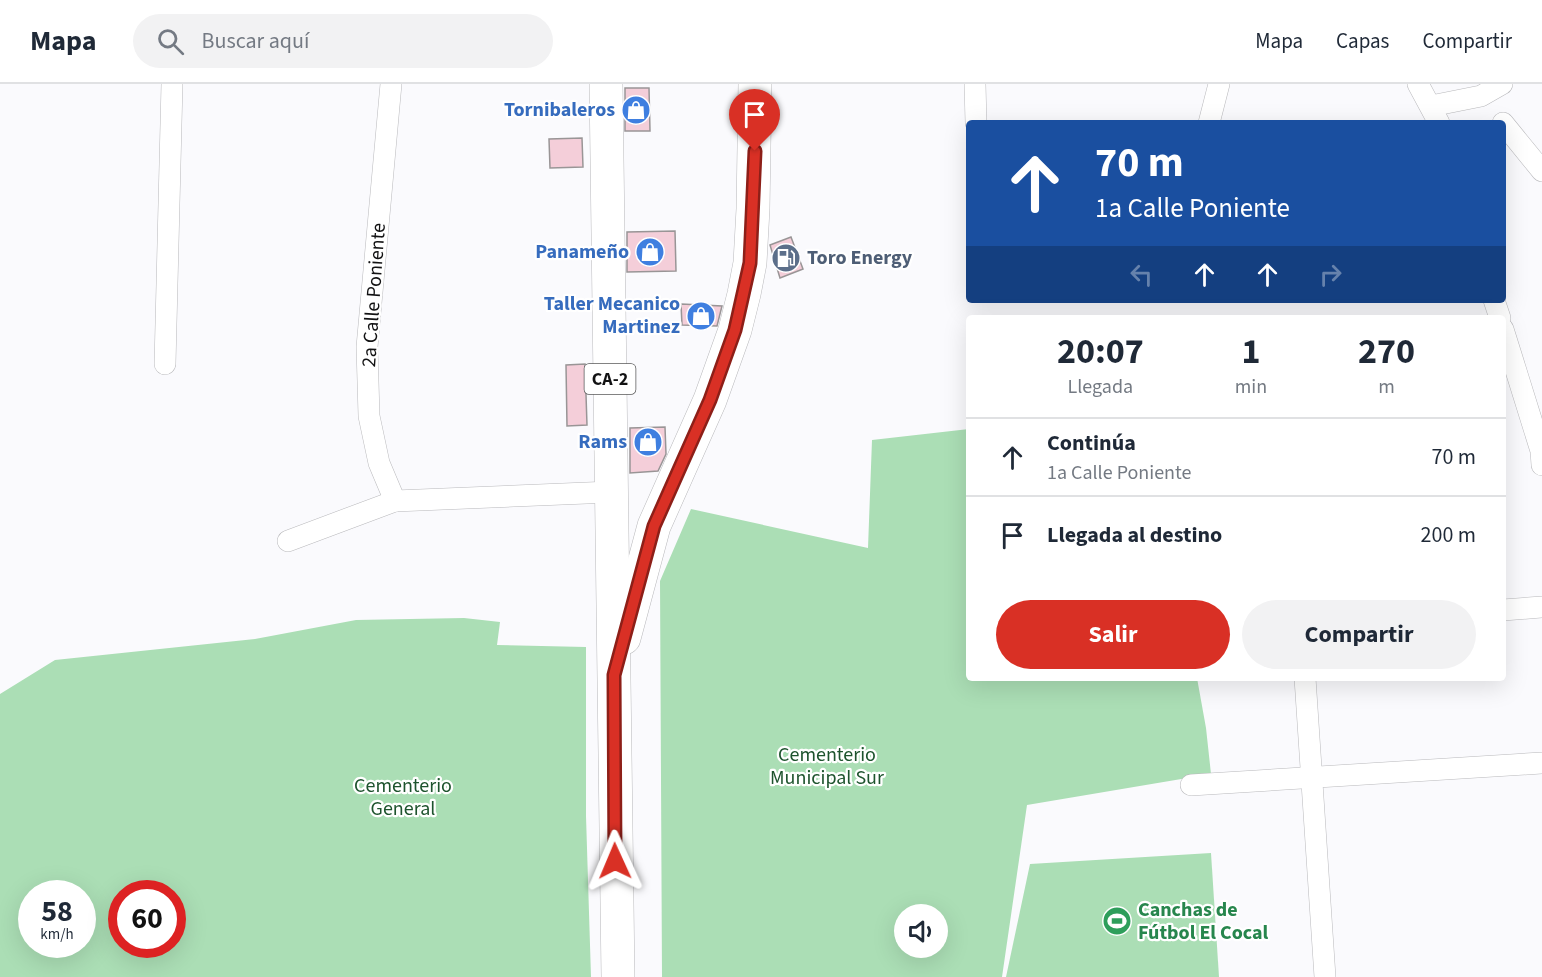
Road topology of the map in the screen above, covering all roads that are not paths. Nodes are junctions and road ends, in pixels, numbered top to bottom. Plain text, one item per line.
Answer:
1 (172, 84) edge
2 (391, 84) edge
3 (606, 84) edge
4 (755, 84) edge
5 (975, 84) edge
6 (1219, 84) edge
7 (1418, 84) edge
8 (1502, 84) edge
9 (1481, 96) junction
10 (1435, 115) edge
11 (976, 120) edge
12 (1210, 120) edge
13 (1501, 120) edge
14 (1506, 127) edge
15 (1542, 171) edge
16 (1506, 339) edge
17 (165, 364) dead end
18 (1542, 465) edge
19 (611, 499) junction
20 (395, 501) junction
21 (654, 526) junction
22 (288, 541) dead end
23 (1542, 607) edge
24 (1506, 610) edge
25 (614, 675) junction
26 (1305, 681) edge
27 (1542, 764) edge
28 (1311, 778) junction
29 (1191, 785) dead end
30 (618, 977) edge
31 (1324, 977) edge

1 - 17 street
2 - 20 street, 2a Calle Poniente
3 - 19 main road, CA-2
4 - 21 main road, CA-2
5 - 11 street
6 - 12 street
7 - 10 street
8 - 9 street
9 - 10 street
9 - 13 street
14 - 15 street
16 - 18 street
19 - 20 street
19 - 21 main road
19 - 25 main road, CA-2
20 - 22 street
21 - 25 main road, CA-2
23 - 24 street
25 - 30 main road, CA-2
26 - 28 street
27 - 28 street
28 - 29 street
28 - 31 street

